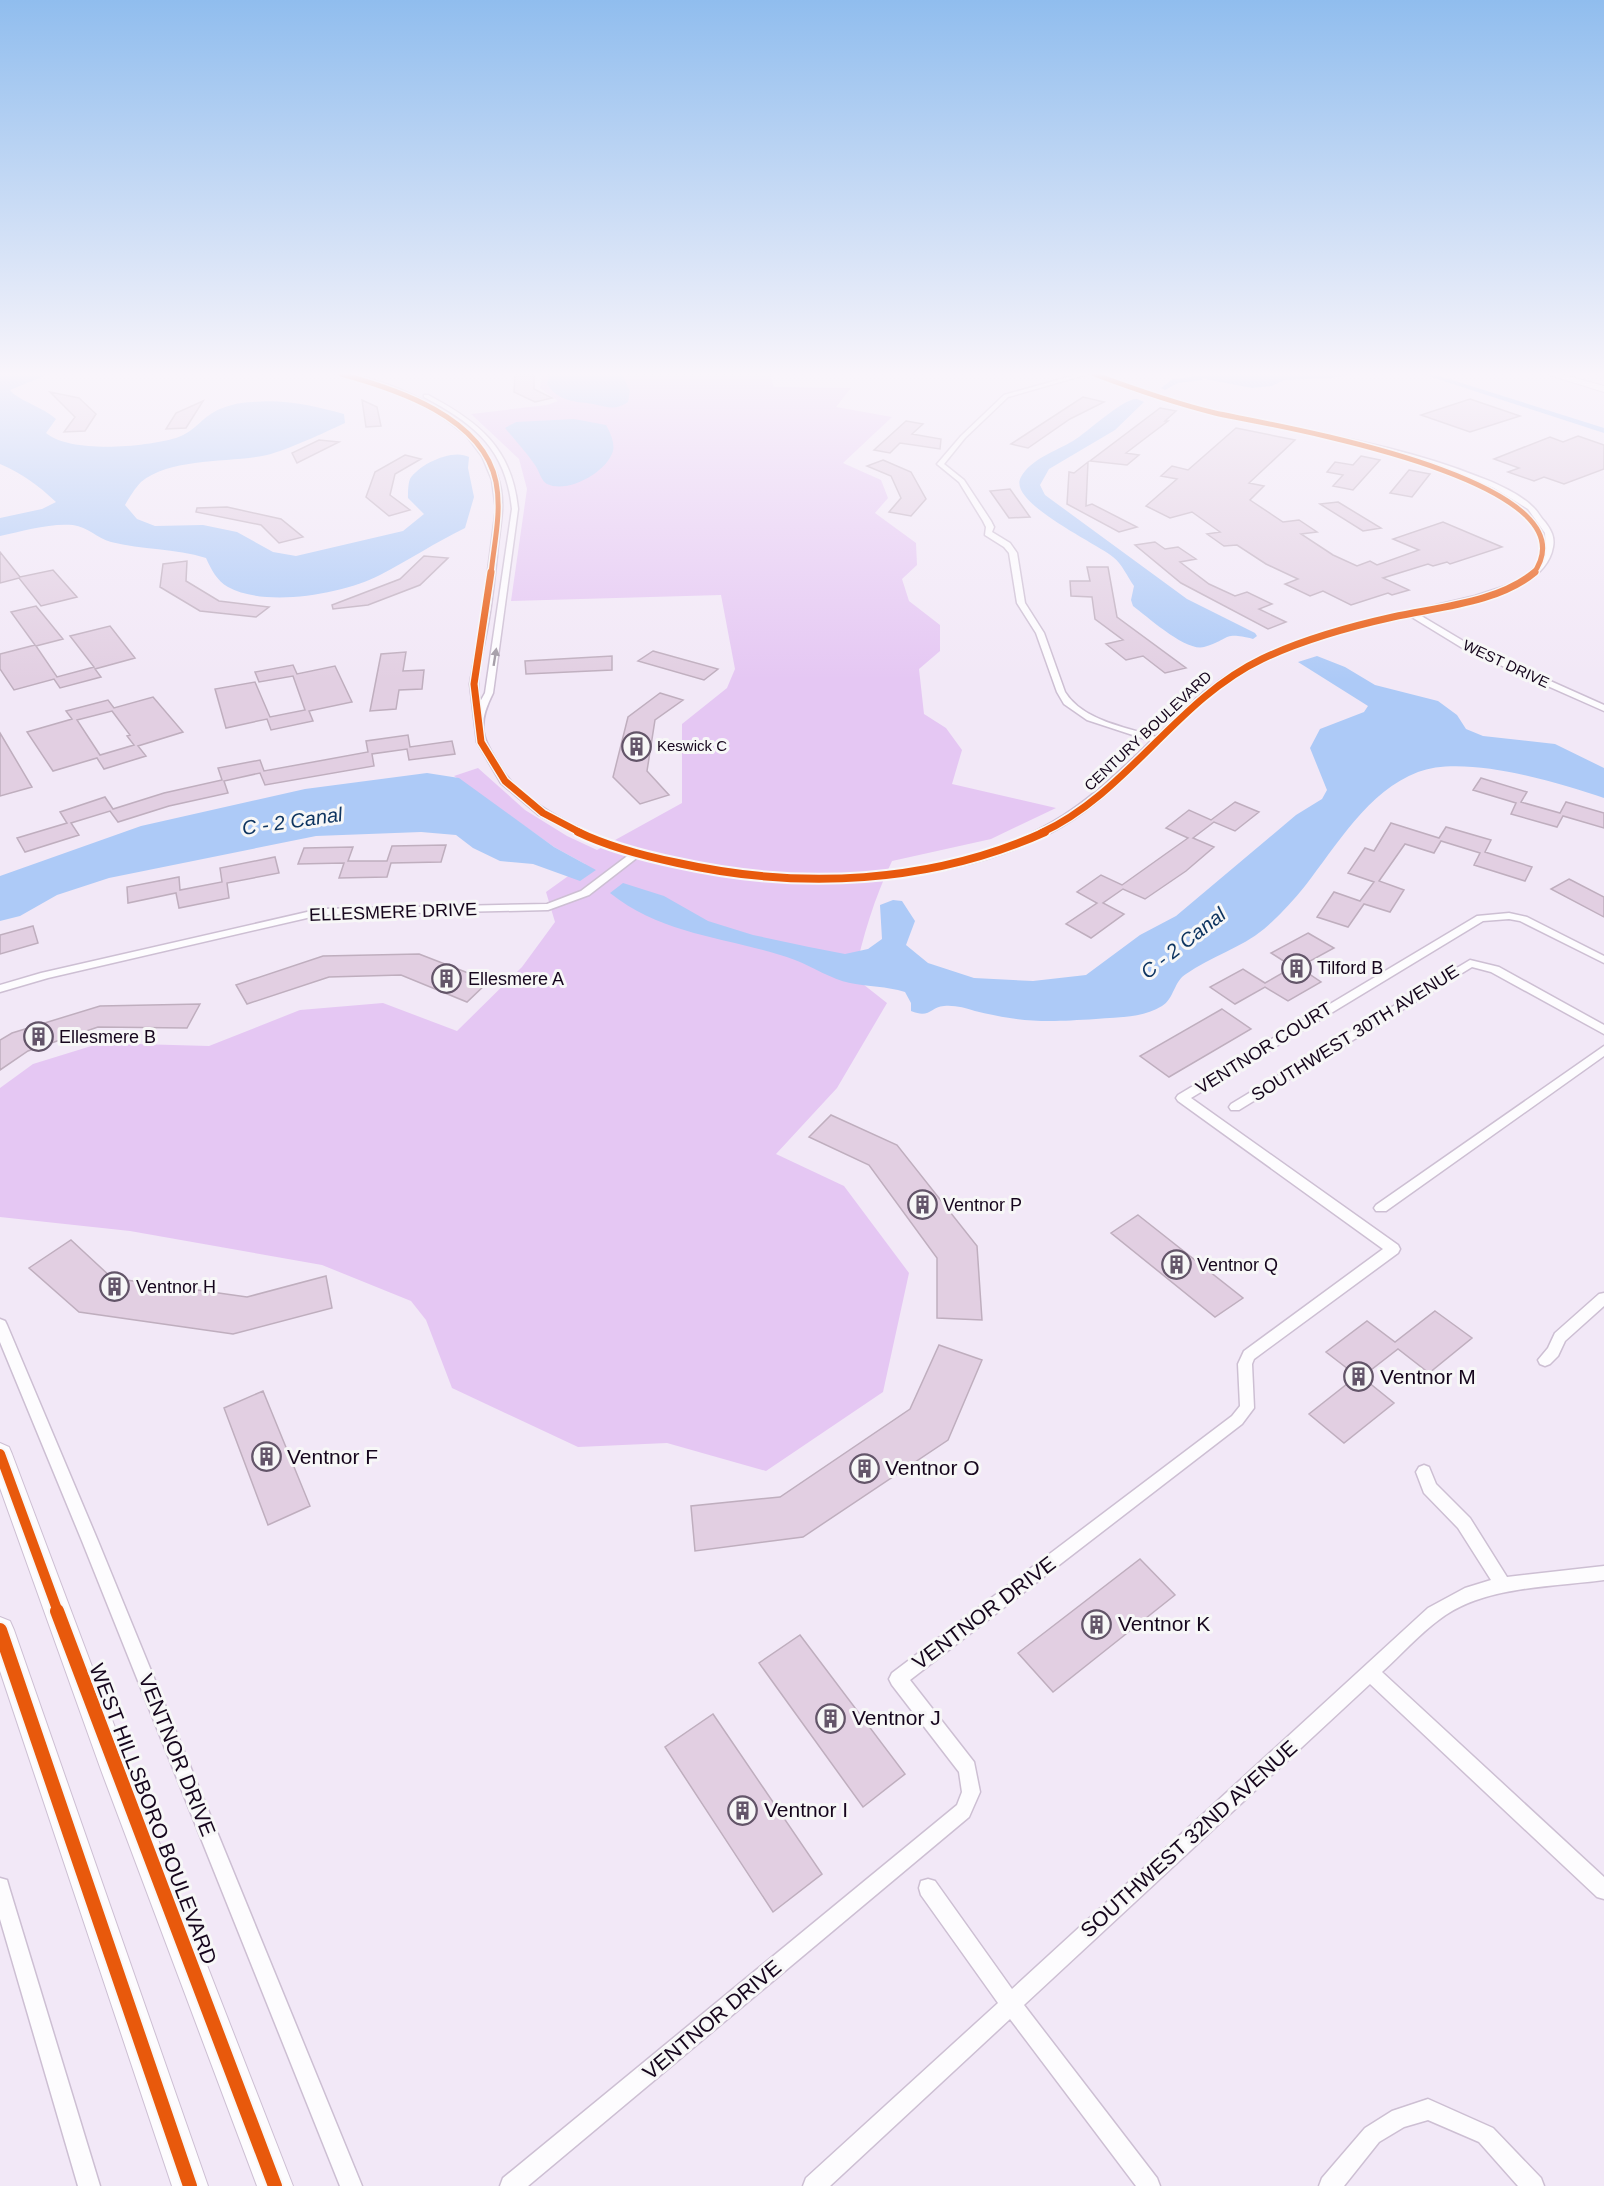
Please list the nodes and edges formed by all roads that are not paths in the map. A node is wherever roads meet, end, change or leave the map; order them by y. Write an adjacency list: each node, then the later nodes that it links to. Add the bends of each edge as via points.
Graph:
1 (495, 476): 7 (street, CENTURY BOULEVARD, via 499,509 474,694)
2 (511, 476): 7 (street, one-way to 2, via 489,693 515,509)
3 (956, 476): 8 (street, via 987,521 988,533 1013,554 1021,603 1040,633 1067,702 1090,718)
4 (1469, 476): 5 (street, CENTURY BOULEVARD, via 1495,486 1533,511 1550,538 1548,555 1527,579 1512,587)
5 (1411, 614): 6 (street, WEST DRIVE, via 1467,647); 8 (street, CENTURY BOULEVARD, via 1325,633 1253,662 1199,700)
6 (1604, 708)
7 (478, 712): 9 (street, CENTURY BOULEVARD, via 479,735 487,755 513,789 561,824)
8 (1157, 740): 9 (street, CENTURY BOULEVARD, via 1086,809 1019,844 970,859 855,878 810,878 693,868)
9 (635, 855): 11 (street, ELLESMERE DRIVE, via 585,893 548,907 320,912 45,975)
10 (1604, 960): 16 (street, VENTNOR COURT, via 1523,919 1493,916 1475,920 1182,1098)
11 (0, 989)
12 (1604, 1030): 14 (street, SOUTHWEST 30TH AVENUE, via 1495,969 1476,963 1463,966)
13 (1604, 1050): 15 (street)
14 (1234, 1107)
15 (1381, 1208)
16 (1393, 1249): 35 (street, VENTNOR DRIVE, via 1249,1355 1245,1364 1247,1408 1237,1420 898,1679 968,1768 971,1792 963,1810)
17 (1604, 1298): 19 (street, via 1560,1337)
18 (0, 1325): 34 (street, VENTNOR DRIVE)
19 (1545, 1360)
20 (0, 1454): 22 (main road, WEST HILLSBORO BOULEVARD)
21 (1424, 1472): 24 (street, via 1429,1488 1464,1523)
22 (6, 1492): 33 (main road, WEST HILLSBORO BOULEVARD)
23 (1603, 1574): 24 (street, SOUTHWEST 32ND AVENUE)
24 (1503, 1585): 26 (street, SOUTHWEST 32ND AVENUE, via 1471,1593 1434,1613)
25 (0, 1630): 31 (main road)
26 (1371, 1673): 29 (street); 30 (street, SOUTHWEST 32ND AVENUE)
27 (0, 1887): 32 (street)
28 (928, 1888): 30 (street)
29 (1604, 1890)
30 (1010, 2003): 36 (street, SOUTHWEST 32ND AVENUE); 37 (street)
31 (189, 2181)
32 (89, 2186)
33 (275, 2186)
34 (351, 2186)
35 (511, 2186)
36 (814, 2186)
37 (1149, 2186)
38 (1330, 2186): 39 (street, via 1372,2135 1399,2118 1428,2109 1486,2135)
39 (1533, 2186)

